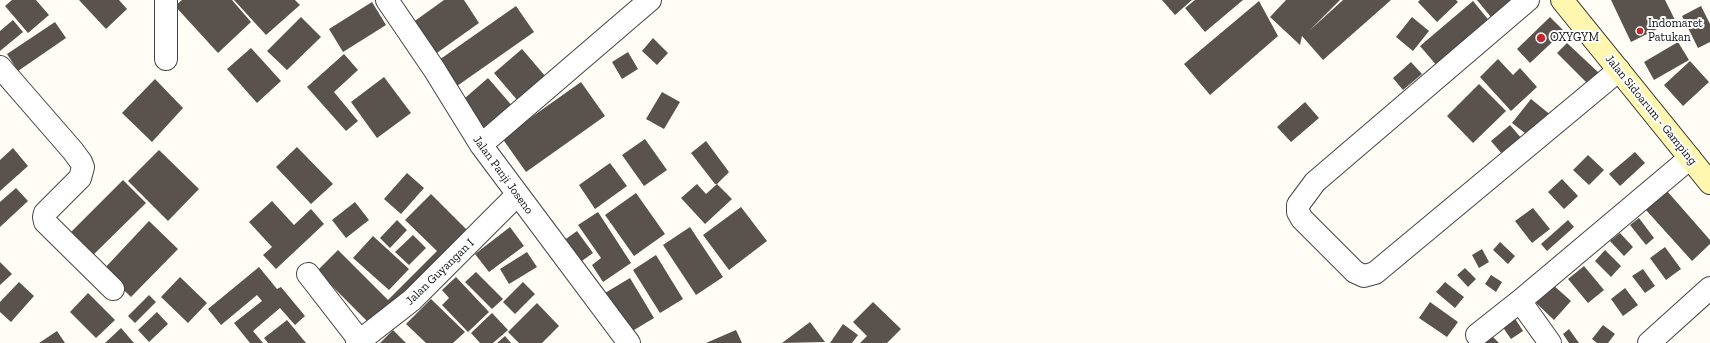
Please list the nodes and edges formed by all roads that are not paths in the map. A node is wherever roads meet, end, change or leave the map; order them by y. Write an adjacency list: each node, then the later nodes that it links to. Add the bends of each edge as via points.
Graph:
1 (166, 0): 6 (street)
2 (387, 0): 9 (street, Jalan Panji Joseno)
3 (650, 0): 9 (street)
4 (1528, 0): 8 (street, via 1316,182 1298,205 1302,219 1355,272 1364,276 1375,273)
5 (1562, 0): 8 (main road, Jalan Sidoarum - Gamping)
6 (166, 59)
7 (0, 67): 15 (street, via 73,151 83,167 80,178 46,214 45,222)
8 (1619, 70): 10 (main road, Jalan Sidoarum - Gamping)
9 (481, 145): 12 (street, Jalan Panji Joseno)
10 (1690, 158): 11 (main road, Jalan Sidoarum - Gamping); 16 (street)
11 (1710, 183)
12 (517, 195): 18 (street, Jalan Guyangan I, via 412,300); 19 (street, Jalan Panji Joseno)
13 (308, 274): 18 (street)
14 (1710, 288): 21 (street)
15 (113, 289)
16 (1520, 301): 17 (street); 20 (street)
17 (1477, 336)
18 (359, 342)
19 (629, 343)
20 (1550, 343)
21 (1649, 343)

